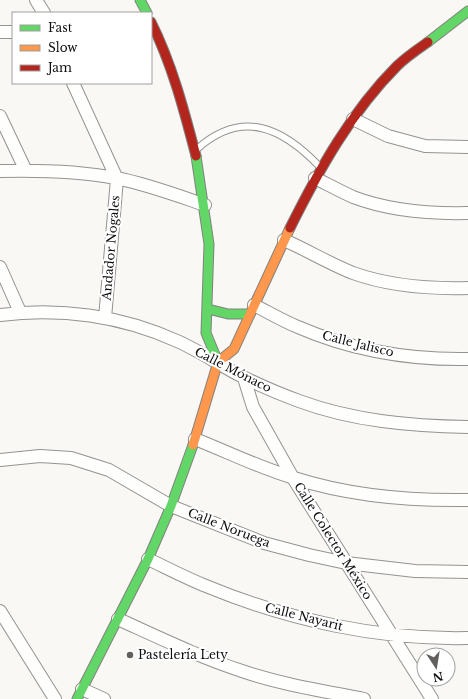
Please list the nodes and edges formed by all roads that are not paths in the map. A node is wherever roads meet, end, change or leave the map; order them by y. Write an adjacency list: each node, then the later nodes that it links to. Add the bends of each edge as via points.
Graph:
1 (36, 0): 4 (street)
2 (140, 0): 5 (main road)
3 (468, 11): 12 (main road, via 398,65)
4 (43, 12)
5 (146, 12)
6 (152, 26): 9 (main road)
7 (0, 32): 8 (street)
8 (12, 32)
9 (156, 44): 14 (main road, via 183,105)
10 (73, 84): 18 (street)
11 (0, 116): 16 (street)
12 (353, 119): 13 (street, via 388,136 425,146); 17 (main road)
13 (468, 147)
14 (195, 150): 17 (lane, via 210,137 229,128 249,126 269,129 307,153); 19 (main road)
15 (0, 171): 16 (street)
16 (26, 171): 18 (street)
17 (318, 173): 20 (street, via 354,197 396,209 439,214); 21 (main road)
18 (117, 178): 19 (street); 28 (street, Andador Nogales)
19 (205, 205): 24 (main road, via 209,244)
20 (468, 213)
21 (284, 240): 23 (street, via 353,273 394,283 439,289); 25 (main road)
22 (0, 267): 26 (street)
23 (468, 288)
24 (208, 309): 25 (main road, via 234,315); 30 (main road, via 206,333)
25 (252, 309): 29 (street, Calle Jalisco, via 344,344 392,354); 30 (main road, via 234,349)
26 (20, 312): 27 (street, Calle Mónaco); 28 (street, Calle Mónaco, via 63,312)
27 (0, 314)
28 (105, 318): 30 (street, Calle Mónaco, via 152,331)
29 (468, 359)
30 (218, 362): 31 (street, Calle Mónaco); 33 (main road)
31 (244, 378): 32 (street, Calle Mónaco, via 300,401 359,418 419,426); 35 (street, Calle Colector México, via 253,408)
32 (468, 427)
33 (195, 439): 35 (street); 37 (main road)
34 (0, 460): 37 (street, Calle Noruega, via 40,456 71,458 109,470)
35 (294, 478): 36 (street, via 358,494 425,501); 39 (street, Calle Colector México)
36 (468, 500)
37 (171, 506): 38 (main road); 39 (street, Calle Noruega, via 264,543)
38 (148, 559): 42 (main road); 43 (street, Calle Nayarit, via 206,586 264,607 324,624)
39 (346, 563): 40 (street, Calle Noruega, via 415,571); 43 (street, Calle Colector México)
40 (468, 572)
41 (0, 611): 46 (street)
42 (118, 619): 45 (main road); 48 (street, via 191,653 245,672 292,686)
43 (392, 635): 44 (street, Calle Nayarit); 49 (street, Calle Colector México)
44 (468, 638)
45 (79, 694): 47 (street)
46 (55, 699)
47 (104, 699)
48 (364, 699)
49 (432, 699)

